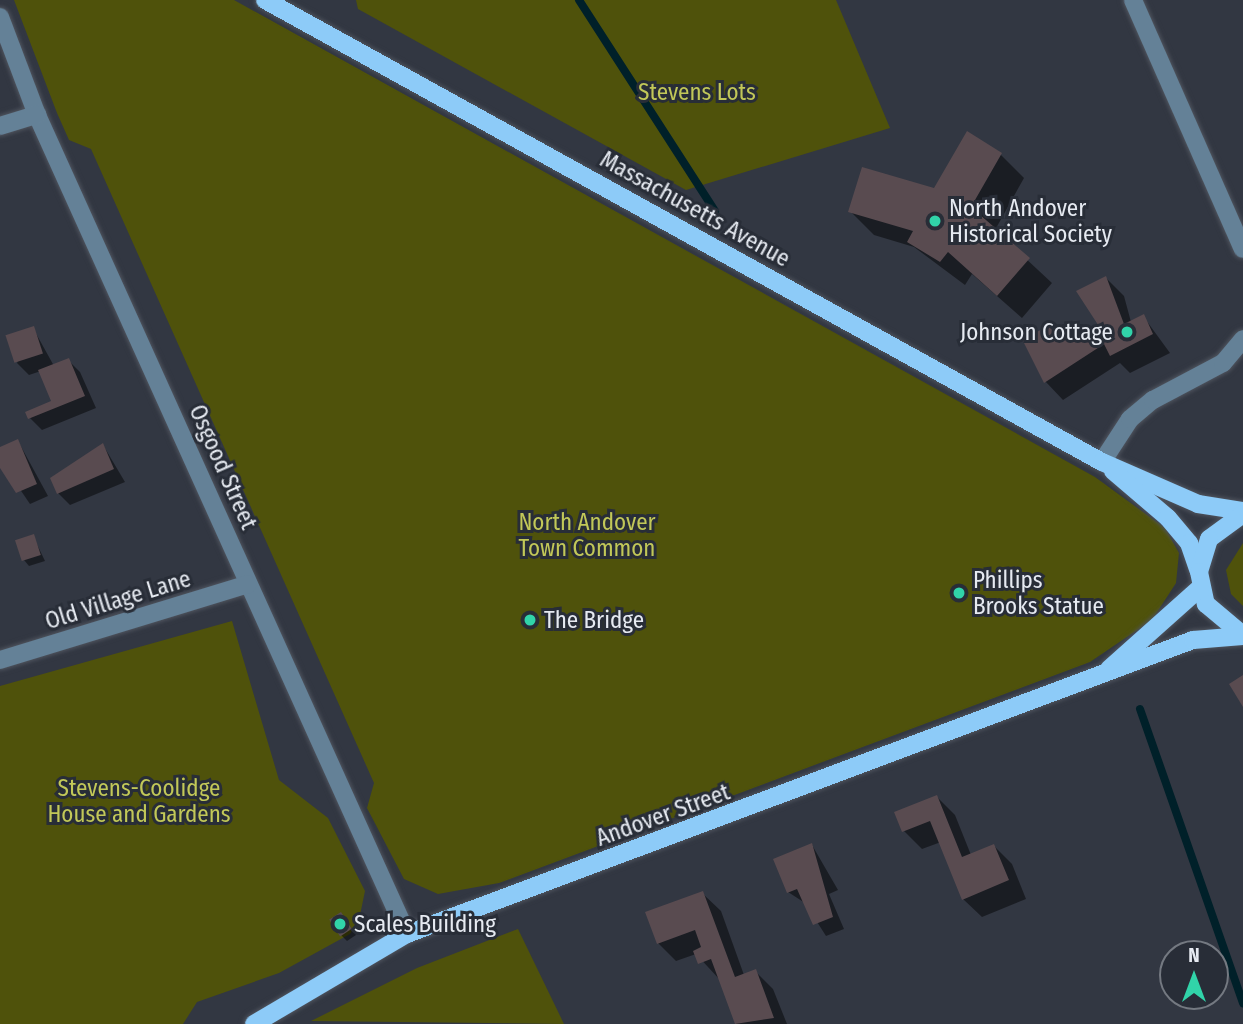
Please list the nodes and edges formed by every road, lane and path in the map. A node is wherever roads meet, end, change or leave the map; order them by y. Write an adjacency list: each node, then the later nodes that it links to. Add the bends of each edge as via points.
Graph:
1 (265, 0): 8 (main road, Massachusetts Avenue)
2 (1133, 0): 6 (street)
3 (0, 17): 4 (street, Osgood Street)
4 (37, 115): 5 (street); 11 (street, Osgood Street)
5 (0, 126)
6 (1243, 249)
7 (1243, 339): 8 (street, via 1223,363 1153,400 1130,419)
8 (1102, 462): 9 (main road, Massachusetts Avenue, via 1198,504); 10 (main road, Massachusetts Avenue, via 1168,518 1189,543)
9 (1243, 512): 10 (main road, via 1209,539)
10 (1200, 580): 12 (main road, Massachusetts Avenue, via 1216,618); 14 (main road, Andover Street)
11 (248, 584): 13 (street, Old Village Lane); 15 (street, Osgood Street)
12 (1243, 636): 14 (main road, Andover Street, via 1193,640)
13 (0, 660)
14 (1101, 675): 15 (main road, Andover Street)
15 (407, 934): 16 (main road, Andover Street)
16 (279, 1016): 17 (main road, Andover Street)
17 (254, 1024)

